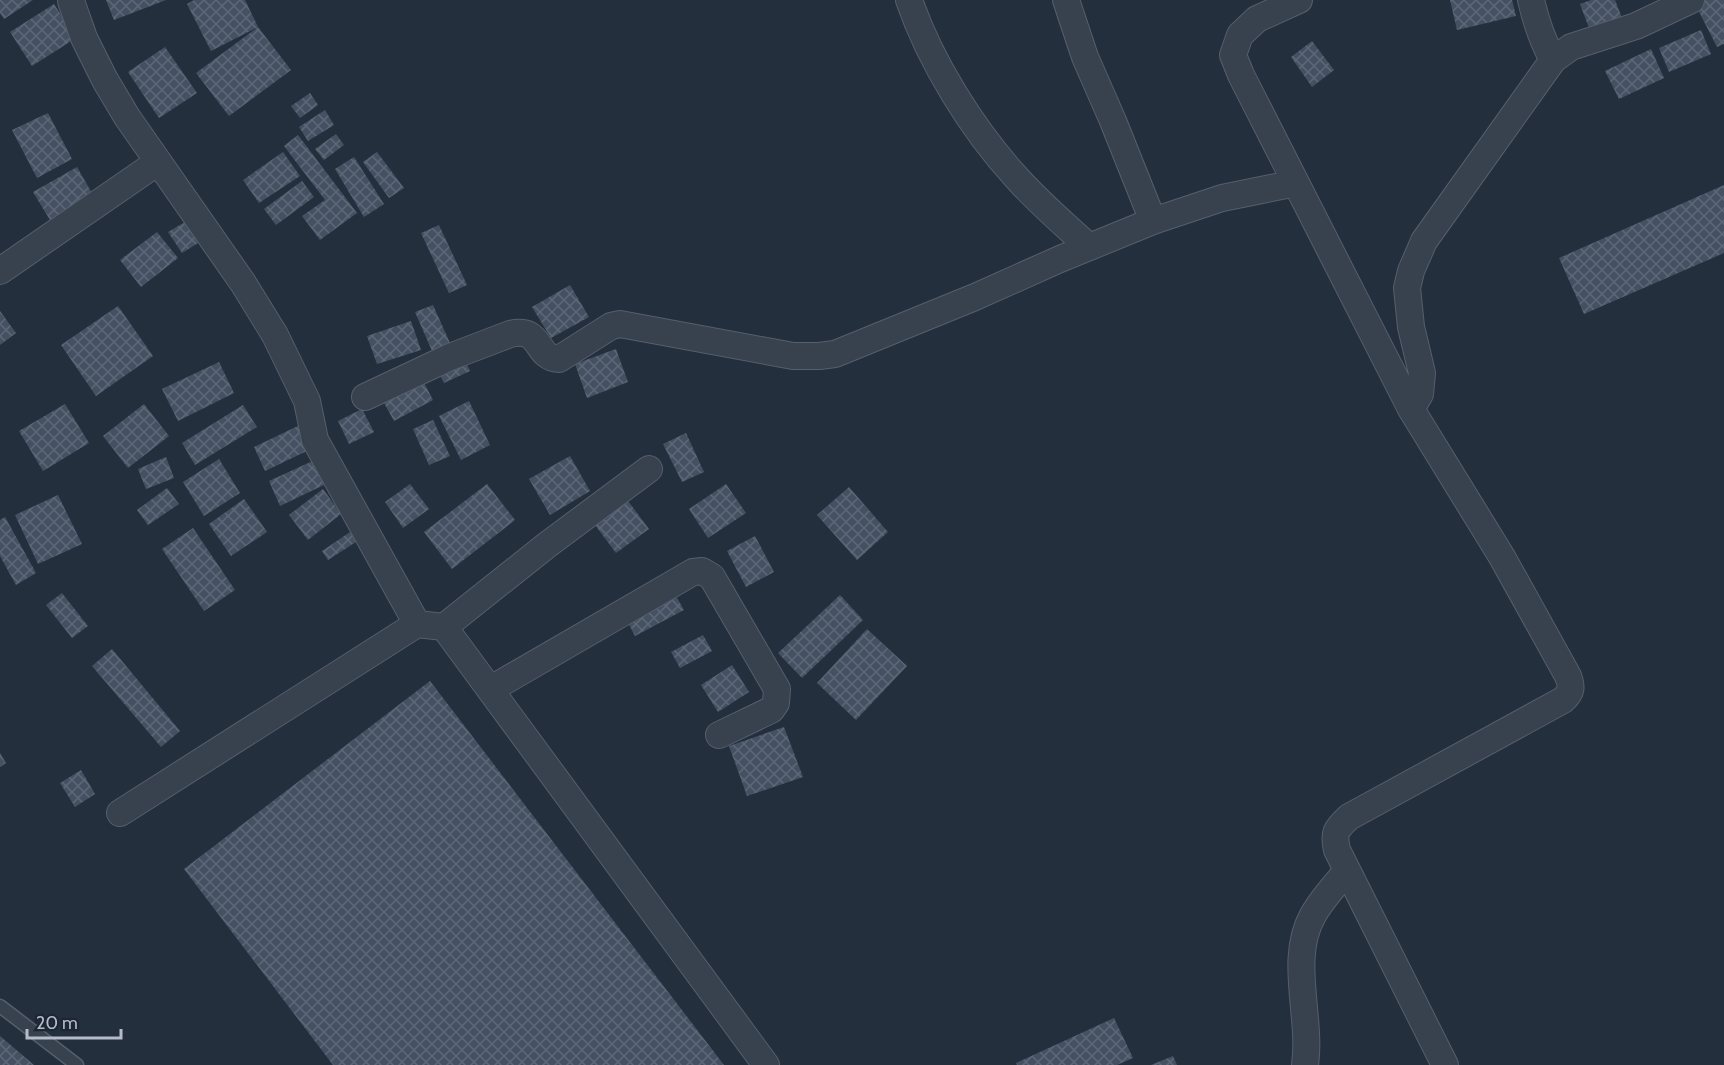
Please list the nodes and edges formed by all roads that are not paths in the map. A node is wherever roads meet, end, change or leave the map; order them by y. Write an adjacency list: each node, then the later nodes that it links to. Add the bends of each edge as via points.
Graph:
1 (909, 0): 11 (street, via 953,93 987,140 1014,176)
2 (1066, 0): 10 (street, via 1085,57)
3 (1299, 0): 9 (street, via 1257,19 1240,35 1233,56)
4 (1531, 0): 7 (street, via 1537,27)
5 (1691, 0): 7 (street, via 1636,26 1571,47)
6 (71, 2): 8 (street, via 105,81)
7 (1553, 60): 14 (street, via 1416,256 1407,288 1410,327 1422,384)
8 (158, 162): 12 (street); 16 (street, via 275,335 307,401 315,440)
9 (1296, 183): 10 (street, via 1222,198); 14 (street)
10 (1153, 221): 11 (street)
11 (1089, 247): 13 (street, via 835,354 793,356 620,324 610,326 556,359 520,331 450,357)
12 (0, 271)
13 (365, 398)
14 (1411, 409): 21 (street, via 1502,557 1572,686 1563,700 1349,817 1334,837)
15 (649, 470): 17 (street)
16 (417, 624): 17 (street); 20 (street)
17 (444, 627): 18 (street)
18 (491, 689): 19 (street, via 693,572 702,571 712,578 777,689 771,710); 24 (street)
19 (719, 735)
20 (120, 813)
21 (1347, 871): 25 (street, via 1313,916 1304,942); 26 (street)
22 (0, 1006): 23 (lane)
23 (77, 1065)
24 (766, 1065)
25 (1305, 1065)
26 (1444, 1065)

